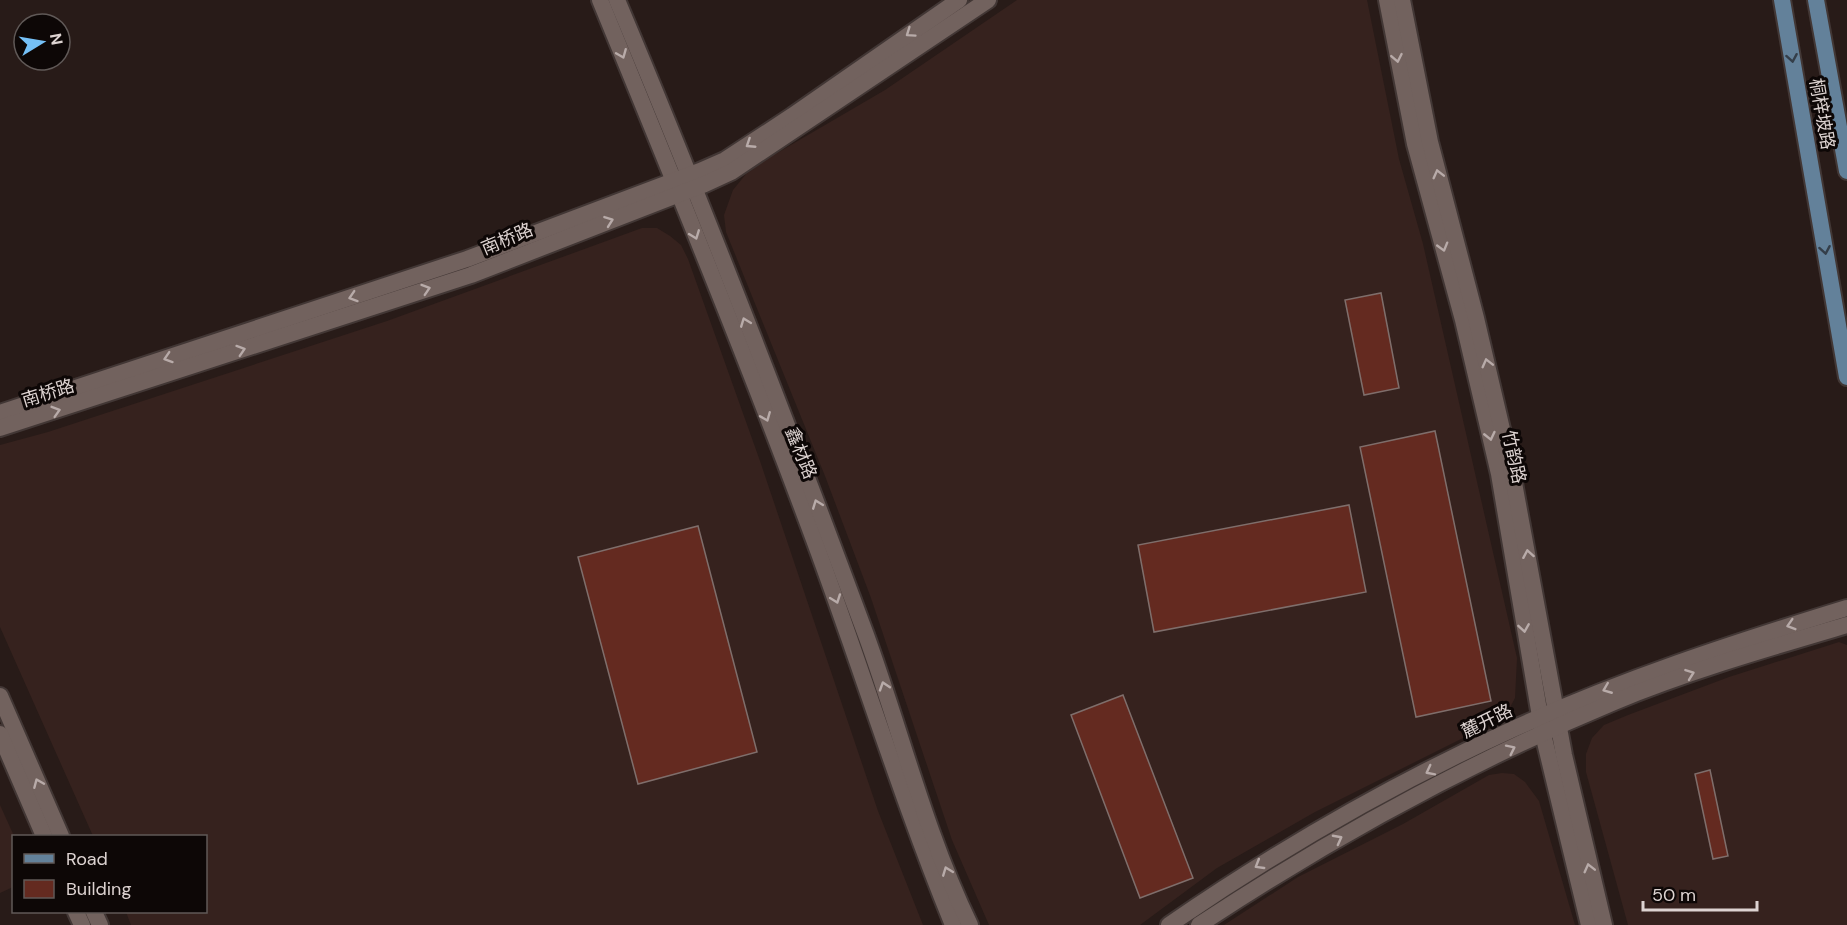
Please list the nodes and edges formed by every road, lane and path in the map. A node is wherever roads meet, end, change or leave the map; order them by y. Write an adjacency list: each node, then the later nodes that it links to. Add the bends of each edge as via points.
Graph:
1 (600, 0): 10 (main road, 鑫材路, one-way to 10)
2 (617, 0): 10 (main road, 鑫材路)
3 (959, 0): 10 (main road, 南桥路, one-way to 10, via 792,117)
4 (988, 0): 10 (main road, 南桥路, via 731,172)
5 (1387, 0): 17 (main road, 竹韵路, one-way to 17, via 1415,144 1463,320 1499,474)
6 (1402, 0): 17 (main road, 竹韵路, one-way to 6, via 1512,472 1430,142)
7 (1782, 0): 11 (main road, 桐梓坡路, one-way to 11)
8 (1816, 0): 9 (main road, 桐梓坡路)
9 (1847, 171)
10 (684, 185): 12 (main road, 南桥路, one-way to 12); 13 (main road, 南桥路, one-way to 10, via 471,275); 21 (main road, 鑫材路, one-way to 21); 22 (main road, 鑫材路, one-way to 10, via 931,826 831,539)
11 (1847, 377)
12 (0, 413)
13 (0, 428)
14 (1847, 608): 17 (main road, 麓开路, one-way to 17, via 1698,656)
15 (1847, 625): 17 (main road, 麓开路, one-way to 15)
16 (0, 696): 20 (main road, one-way to 16)
17 (1549, 722): 23 (main road, 麓开路, one-way to 23, via 1481,745 1309,835); 24 (main road, 麓开路, one-way to 17, via 1318,850); 25 (main road, 竹韵路); 26 (main road, 竹韵路, one-way to 17)
18 (0, 734): 19 (main road)
19 (43, 835)
20 (60, 835)
21 (953, 925)
22 (970, 925)
23 (1170, 925)
24 (1198, 925)
25 (1589, 925)
26 (1605, 925)

